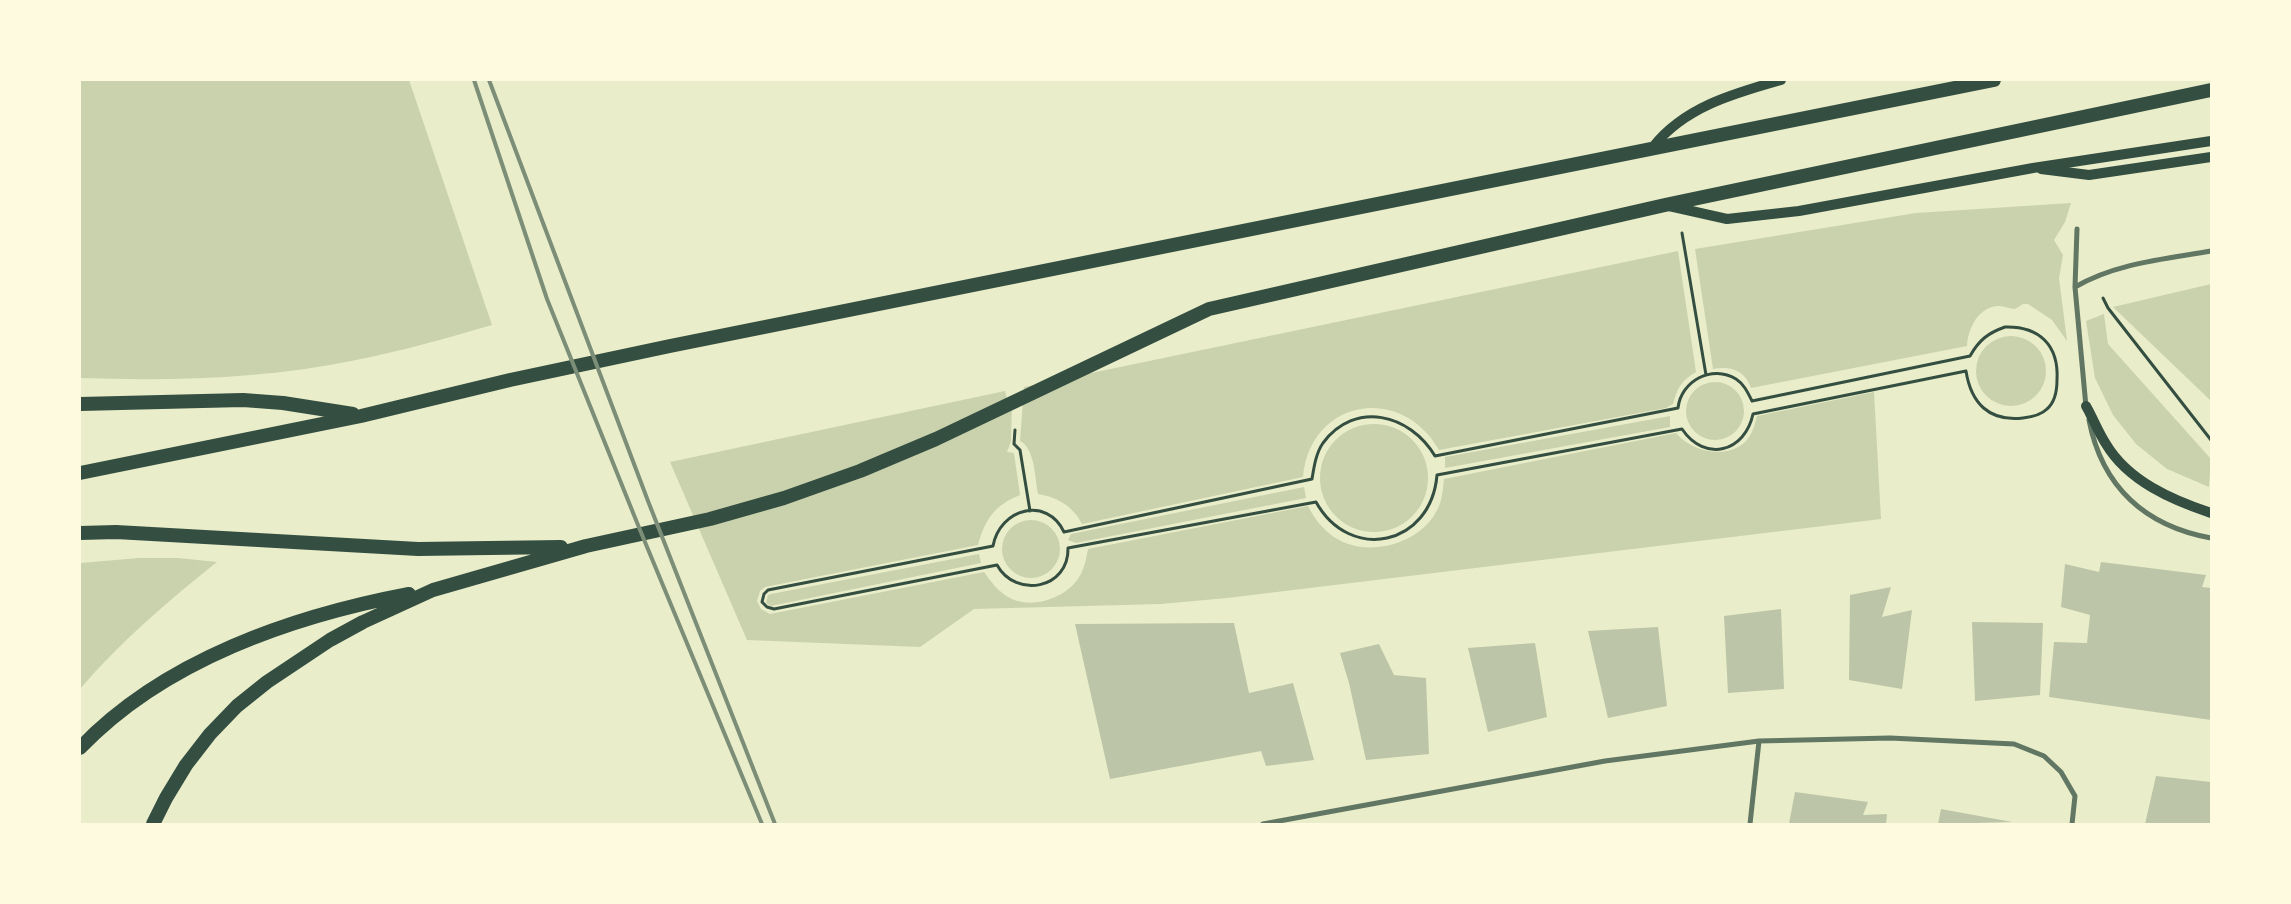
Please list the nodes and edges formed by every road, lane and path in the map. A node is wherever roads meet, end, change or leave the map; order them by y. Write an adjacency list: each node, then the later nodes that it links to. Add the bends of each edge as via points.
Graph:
1 (1781, 80): 5 (main road, via 1728,95 1677,122)
2 (1994, 80): 5 (highway)
3 (2211, 90): 8 (highway)
4 (2211, 141): 7 (main road)
5 (1653, 147): 17 (highway, via 670,346)
6 (2211, 157): 7 (main road, via 2089,174)
7 (2033, 168): 8 (main road, via 1799,211 1727,219)
8 (1665, 205): 25 (highway, via 1209,309 936,439 860,471 784,498 710,519)
9 (2077, 229): 13 (street)
10 (2211, 251): 12 (street, via 2115,269)
11 (1686, 258): 14 (path)
12 (2093, 277): 13 (street); 19 (path, via 2108,308)
13 (2075, 287): 16 (street)
14 (1706, 375): 21 (path, via 1692,381 1684,390 1678,408 1435,456 1422,437 1398,420 1361,419 1341,426 1324,442 1312,479 1064,532 1052,517); 21 (path, via 1714,373 1737,380 1752,401 1970,356 1978,342 1990,332 2021,326 2036,332 2047,342 2058,368 2054,400 2035,416 2002,417 1988,412 1976,401 1966,371 1753,414 1743,438 1720,449 1695,443 1682,428 1437,475 1430,506 1420,521 1385,539 1362,538 1344,531 1325,516 1316,502 1068,548 1065,564 1058,575 1048,583 1035,586 1022,586 1010,580 997,565 774,609 762,602 768,590 993,546 1000,527 1007,519)
15 (80, 404): 17 (highway, via 243,400)
16 (2086, 406): 22 (main road, via 2106,445 2128,469 2154,489); 24 (street, via 2102,462 2127,497 2166,525)
17 (361, 416): 20 (highway)
18 (1015, 421): 21 (path, via 1014,444 1020,450)
19 (2211, 440)
20 (80, 473)
21 (1030, 510)
22 (2211, 513)
23 (80, 533): 25 (highway, via 116,532 418,549)
24 (2211, 538)
25 (586, 546): 26 (highway)
26 (433, 590): 27 (highway, via 325,614 217,652 151,690); 31 (highway, via 330,640 237,706 186,765)
27 (91, 736): 29 (highway); 30 (highway)
28 (1759, 741): 32 (street, via 1606,761); 33 (street); 34 (street, via 1890,738 2014,744 2044,756 2061,772 2075,796)
29 (80, 748)
30 (80, 759)
31 (153, 824)
32 (1263, 824)
33 (1750, 824)
34 (2072, 824)

